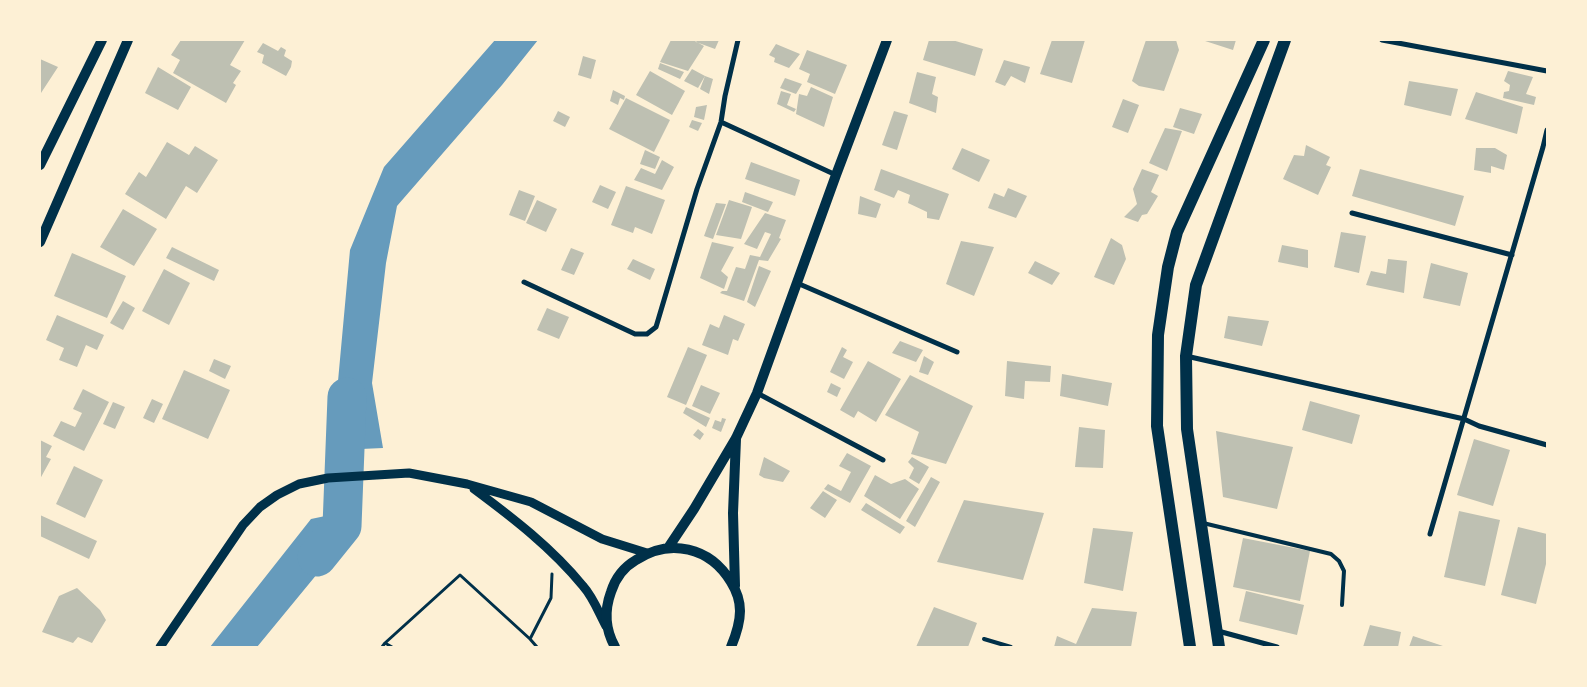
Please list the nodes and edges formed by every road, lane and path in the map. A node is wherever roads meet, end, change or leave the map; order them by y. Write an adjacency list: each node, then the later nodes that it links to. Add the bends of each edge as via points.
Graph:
1 (102, 40): 11 (main road)
2 (128, 40): 14 (main road)
3 (738, 40): 9 (street)
4 (887, 40): 12 (main road)
5 (1264, 40): 46 (main road, via 1176,232 1158,335 1157,426)
6 (1285, 40): 20 (main road, via 1196,285)
7 (1382, 40): 8 (street)
8 (1547, 71)
9 (720, 122): 12 (street); 17 (street, via 656,327 647,334 635,334)
10 (1547, 130): 16 (street)
11 (40, 165)
12 (836, 175): 18 (main road)
13 (1352, 213): 16 (street)
14 (44, 225): 15 (main road)
15 (40, 242)
16 (1512, 255): 22 (street)
17 (524, 282)
18 (797, 283): 19 (street); 21 (main road)
19 (957, 352)
20 (1186, 356): 22 (street); 27 (main road, via 1187,429)
21 (757, 393): 23 (main road); 25 (street)
22 (1464, 420): 24 (street); 28 (street)
23 (736, 438): 29 (main road); 32 (main road)
24 (1547, 445)
25 (883, 460)
26 (468, 484): 30 (street, via 531,502 602,540); 31 (street); 39 (street, via 409,473 328,478 299,484 277,495 243,525)
27 (1201, 522): 33 (lane, via 1331,554 1344,571); 35 (main road)
28 (1430, 534)
29 (668, 548): 30 (main road); 32 (main road, via 689,549 708,557 724,571)
30 (647, 552): 34 (main road, via 628,564 614,582 607,603)
31 (554, 553): 34 (street, via 585,587); 36 (path, via 551,598)
32 (735, 589): 44 (main road, via 740,610 738,631)
33 (1342, 605)
34 (606, 626): 43 (main road)
35 (1217, 631): 47 (main road); 48 (street)
36 (530, 639): 38 (path, via 460,575); 42 (path)
37 (984, 640): 45 (lane)
38 (385, 643): 40 (path); 41 (path)
39 (160, 647)
40 (382, 647)
41 (392, 647)
42 (537, 647)
43 (614, 647)
44 (730, 647)
45 (1011, 647)
46 (1190, 647)
47 (1220, 647)
48 (1277, 647)

